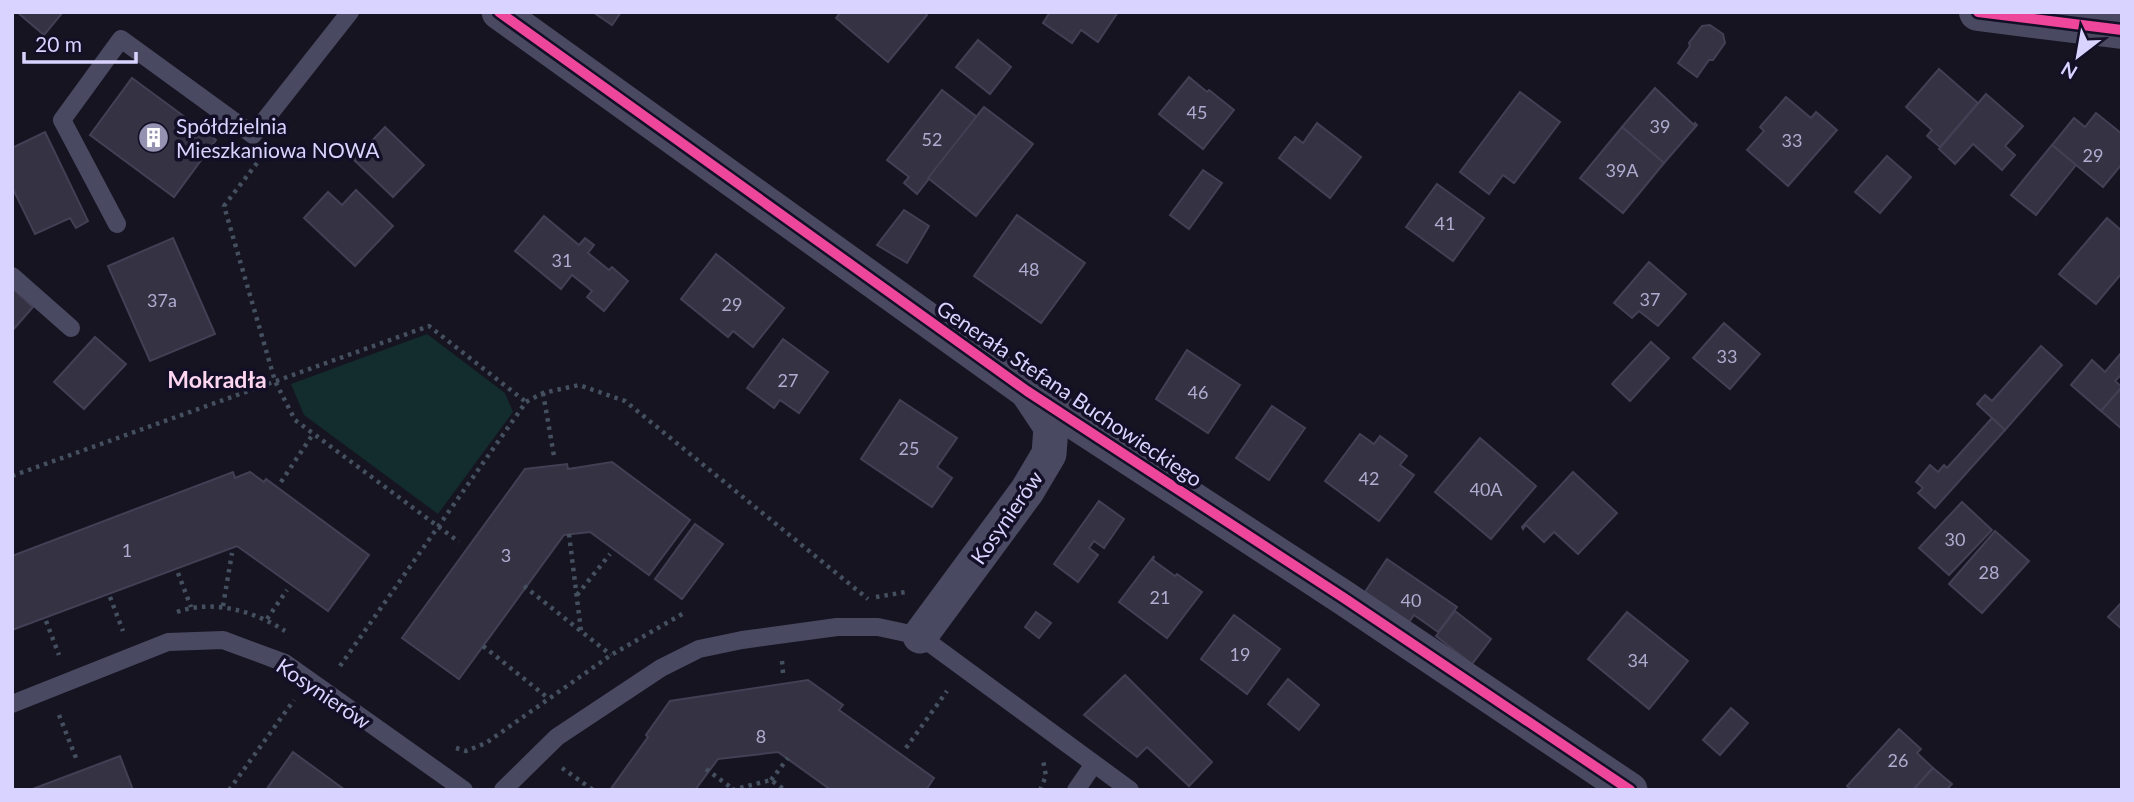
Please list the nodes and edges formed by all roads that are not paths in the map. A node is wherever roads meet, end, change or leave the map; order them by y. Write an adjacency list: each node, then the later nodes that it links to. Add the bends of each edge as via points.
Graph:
1 (350, 12): 5 (lane, via 253,135 121,39 62,120)
2 (499, 12): 8 (street, Generała Stefana Buchowieckiego)
3 (1978, 12): 4 (street)
4 (2122, 30)
5 (117, 224)
6 (12, 275): 7 (lane)
7 (71, 328)
8 (1027, 391): 9 (street, Kosynierów, via 1051,427 1049,454); 16 (street, Generała Stefana Buchowieckiego)
9 (920, 636): 11 (lane); 13 (lane, via 878,627 837,627 699,649 662,667 557,737)
10 (12, 704): 12 (lane, Kosynierów, via 168,642 223,640 285,663)
11 (1094, 764): 14 (lane); 15 (lane)
12 (464, 790)
13 (503, 790)
14 (1076, 790)
15 (1130, 790)
16 (1630, 790)

